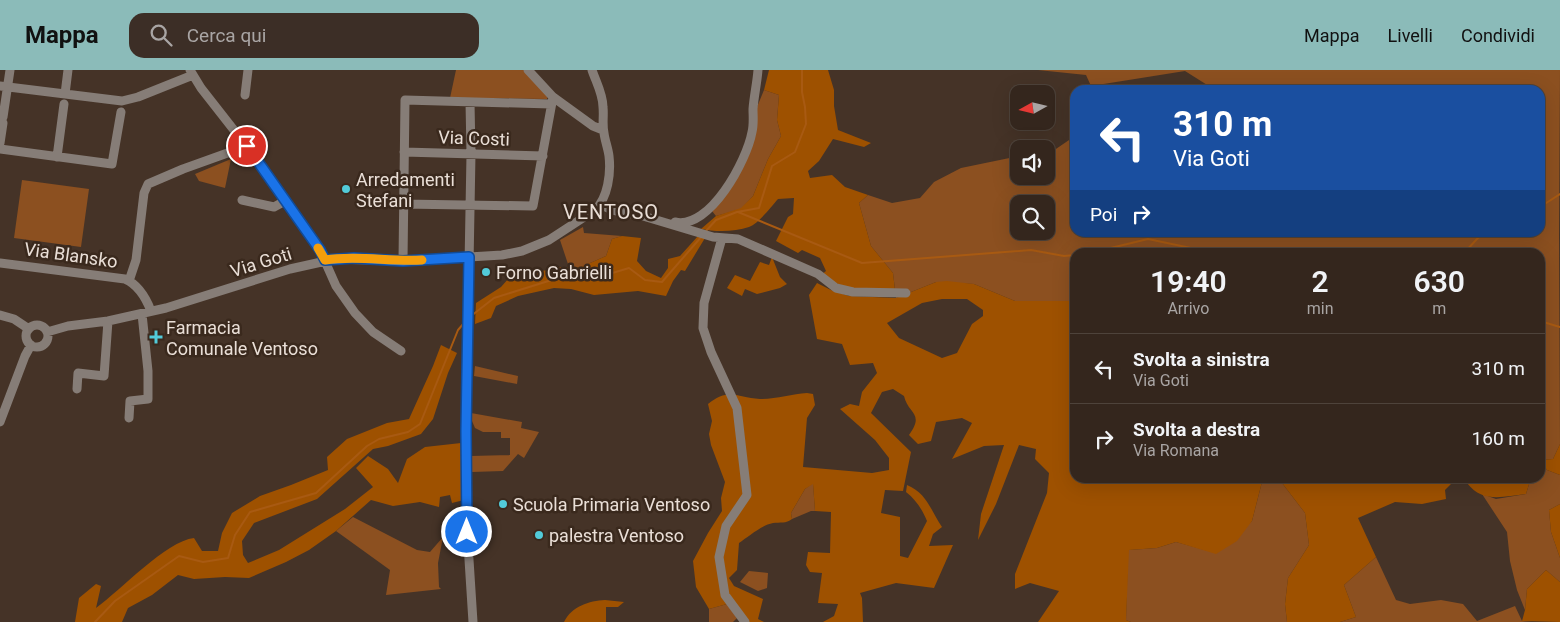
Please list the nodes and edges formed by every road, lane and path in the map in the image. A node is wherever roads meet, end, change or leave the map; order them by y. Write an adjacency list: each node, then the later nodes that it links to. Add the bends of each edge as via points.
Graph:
1 (10, 70): 8 (street)
2 (68, 70): 10 (street)
3 (248, 70): 9 (street)
4 (528, 70): 11 (street)
5 (592, 70): 14 (street, via 601,93)
6 (758, 70): 27 (street, via 753,131 726,191 708,210 688,222)
7 (191, 72): 10 (street, via 126,101); 16 (street)
8 (4, 87): 10 (street); 15 (street)
9 (245, 95)
10 (64, 99): 20 (street)
11 (552, 101): 12 (street); 14 (street); 21 (street)
12 (470, 102): 18 (street, via 405,100); 19 (street)
13 (121, 112): 20 (street, via 112,164)
14 (603, 130): 25 (street, via 609,164)
15 (0, 143)
16 (247, 146): 23 (street); 33 (street, via 148,184 144,193 136,260)
17 (0, 149): 20 (street)
18 (404, 152): 19 (street, Via Costi); 24 (street)
19 (471, 154): 21 (street, Via Costi); 26 (street)
20 (57, 156)
21 (543, 156): 26 (street, via 533,206)
22 (242, 200): 23 (street, via 274,207)
23 (285, 201): 30 (street)
24 (403, 204): 26 (street); 31 (street)
25 (601, 205): 27 (street); 29 (street, Via Goti, via 534,247 502,255)
26 (470, 206): 29 (street)
27 (660, 222): 28 (street)
28 (722, 238): 34 (street, via 735,238 768,251 818,274 836,288 853,292); 46 (street, via 708,285 703,320 708,343 737,408 747,495 726,526 720,557 725,595)
29 (469, 257): 31 (street, Via Goti); 45 (street, via 467,532)
30 (325, 260): 31 (street, Via Goti); 35 (street, Via Goti); 41 (street, via 336,286 355,313 373,332)
31 (403, 261)
32 (0, 262): 33 (street, Via Blansko)
33 (129, 281): 35 (street, Via Blansko, via 142,294)
34 (906, 292)
35 (146, 312): 37 (street, Via Goti); 43 (street, via 148,399 130,401)
36 (0, 315): 38 (street, Via Goti, via 14,319)
37 (108, 321): 39 (street, Via Goti); 42 (street, via 104,376 78,373)
38 (28, 329): 39 (street, Via Goti, via 39,325); 40 (street, via 26,338)
39 (47, 332): 40 (street, Via Goti, via 45,343)
40 (31, 345): 44 (street)
41 (401, 351)
42 (76, 389)
43 (129, 418)
44 (0, 422)
45 (472, 622)
46 (745, 622)

